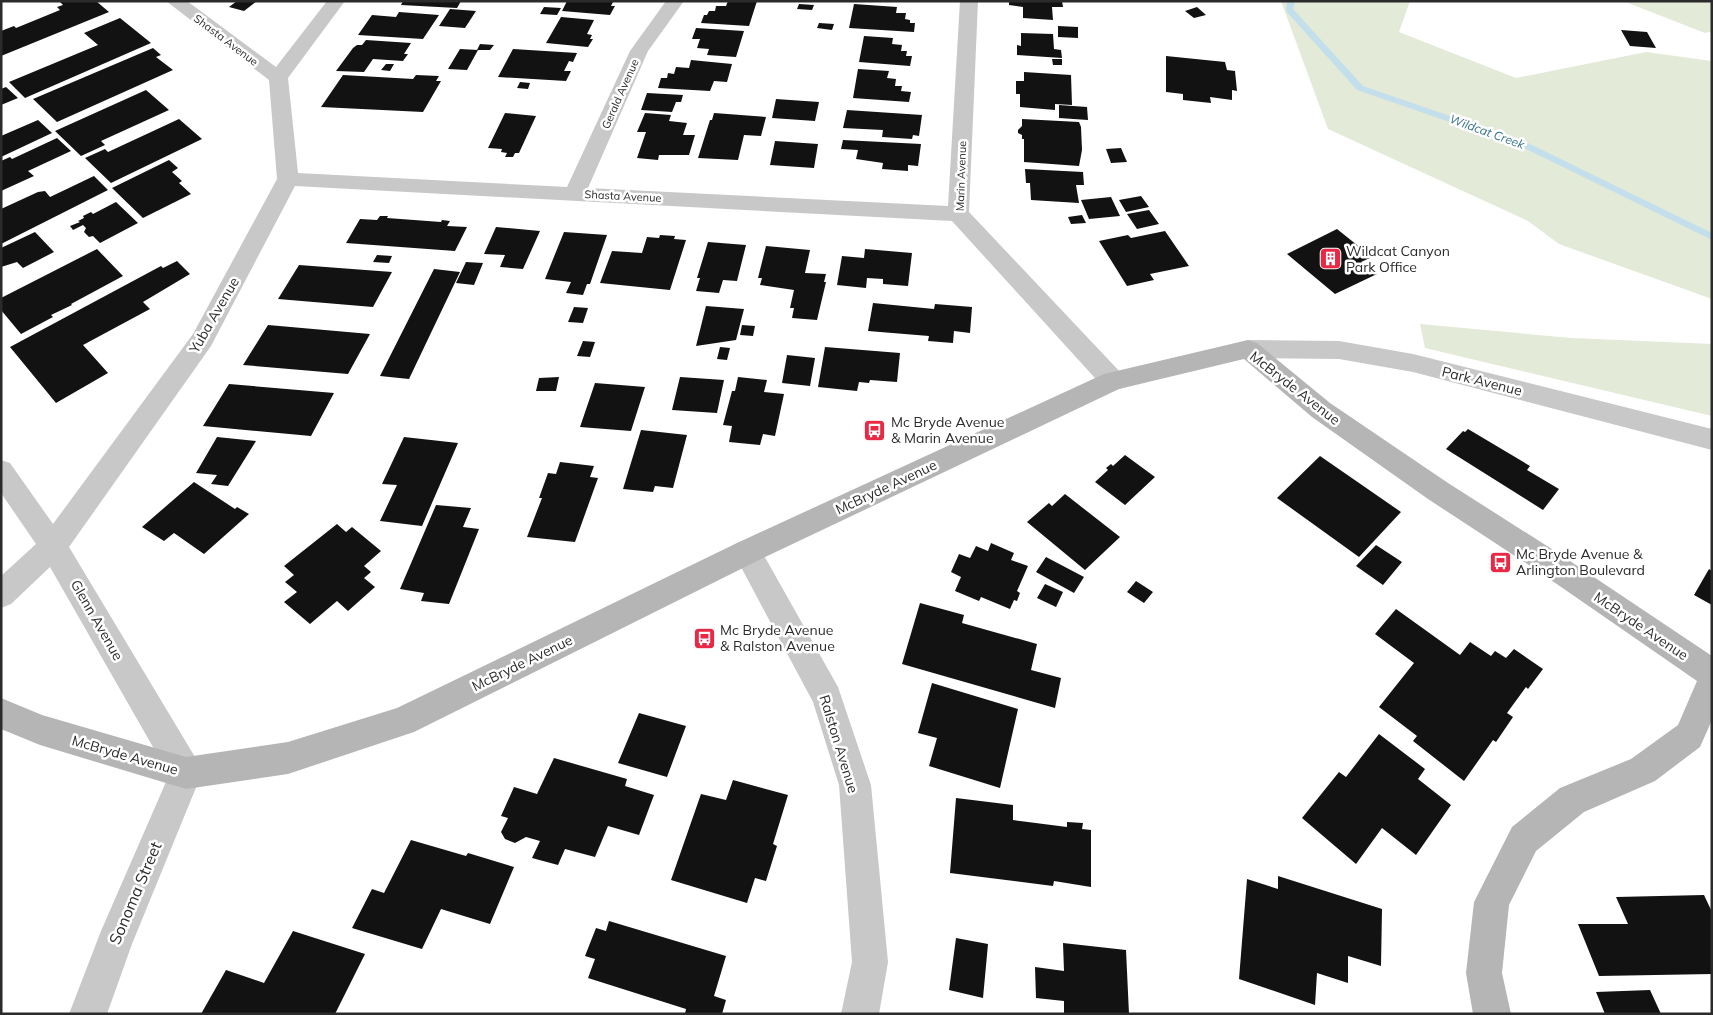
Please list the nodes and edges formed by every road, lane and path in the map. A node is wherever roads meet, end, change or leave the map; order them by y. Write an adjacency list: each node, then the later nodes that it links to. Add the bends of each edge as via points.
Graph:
1 (175, 1): 5 (street, Shasta Avenue)
2 (336, 1): 5 (street)
3 (674, 1): 7 (street, Gerald Avenue, via 639,51)
4 (969, 1): 8 (street, Marin Avenue)
5 (278, 78): 6 (street)
6 (288, 179): 7 (street, Shasta Avenue); 13 (street, Yuba Avenue, via 202,340)
7 (575, 193): 8 (street, Shasta Avenue)
8 (958, 214): 10 (street, Marin Avenue)
9 (1248, 349): 10 (main road, McBryde Avenue); 11 (street, Park Avenue, via 1339,350 1413,363); 16 (main road, McBryde Avenue, via 1321,410)
10 (1112, 381): 14 (main road, McBryde Avenue)
11 (1712, 440)
12 (1, 471): 13 (street, Glenn Avenue)
13 (53, 546): 15 (street, Yuba Avenue); 19 (street, Glenn Avenue)
14 (747, 552): 19 (main road, McBryde Avenue, via 403,721 288,758); 21 (street, Ralston Avenue, via 827,697 855,785 870,962)
15 (1, 595)
16 (1712, 674)
17 (1712, 683): 22 (main road, via 1689,736 1644,770 1572,800 1524,839 1492,902 1484,973)
18 (1, 713): 19 (main road, McBryde Avenue, via 40,730)
19 (186, 773): 20 (street, Sonoma Street)
20 (88, 1014)
21 (860, 1014)
22 (1492, 1014)

